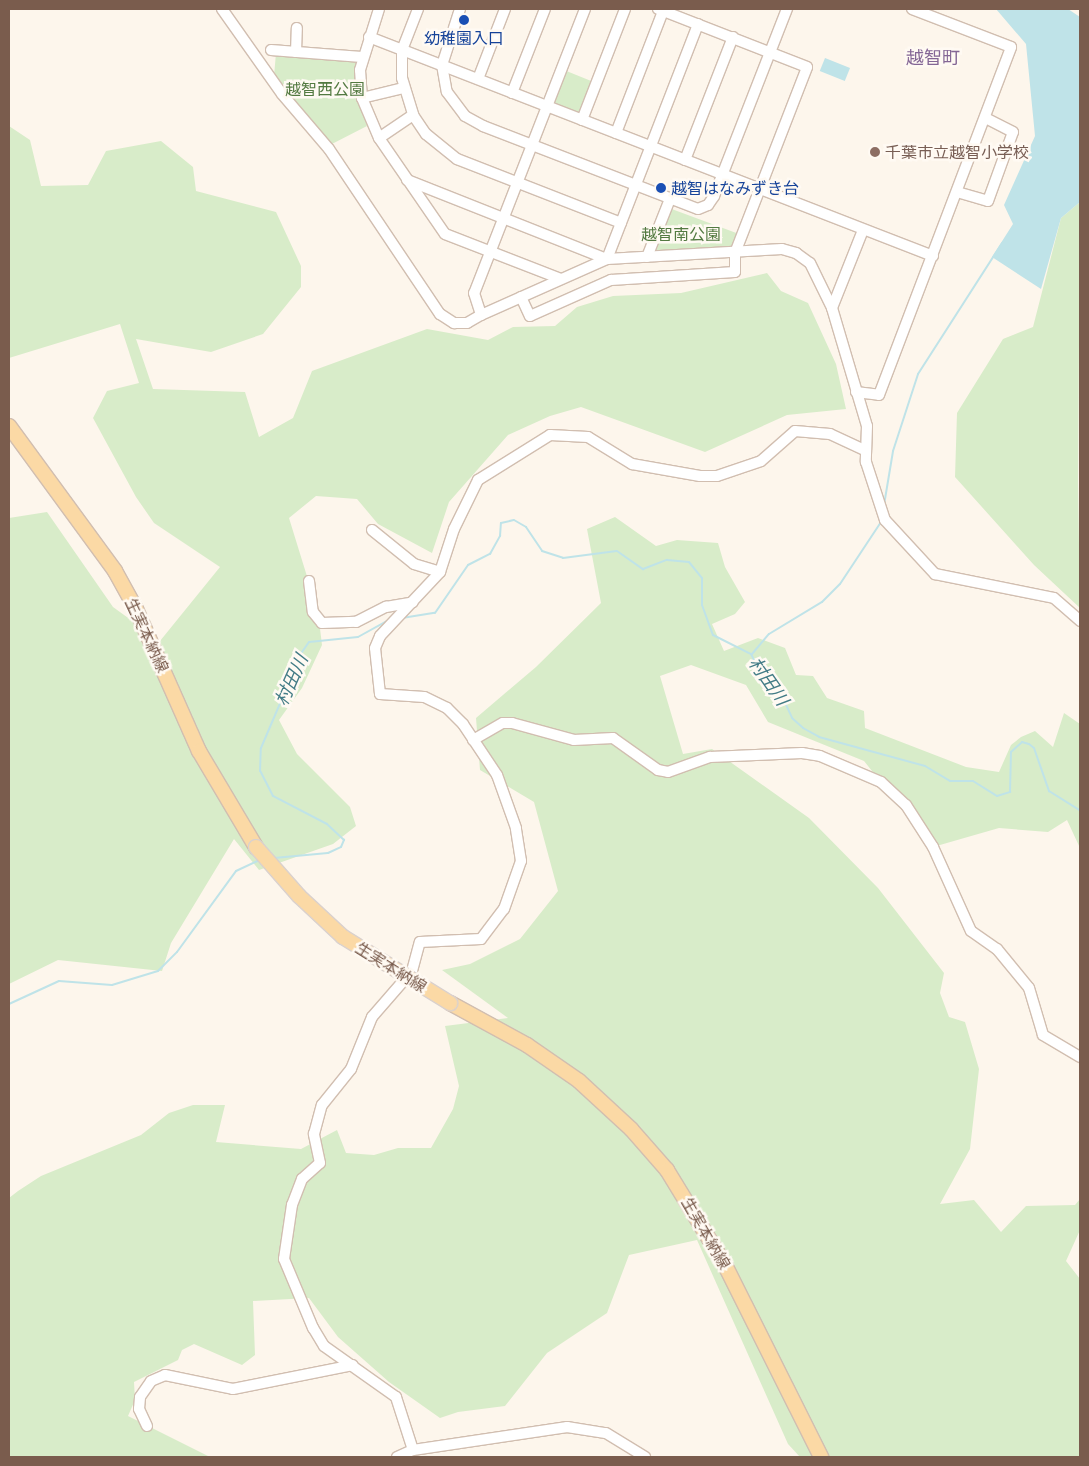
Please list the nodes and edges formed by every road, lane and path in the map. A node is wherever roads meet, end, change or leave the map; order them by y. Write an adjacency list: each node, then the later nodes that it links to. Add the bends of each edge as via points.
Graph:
1 (222, 9): 53 (street, via 282,94 329,149 440,314 454,323 467,323)
2 (379, 9): 14 (street)
3 (418, 9): 17 (street)
4 (460, 9): 21 (street)
5 (505, 9): 22 (street)
6 (545, 9): 24 (street)
7 (585, 9): 26 (street)
8 (625, 9): 29 (street)
9 (787, 9): 19 (street)
10 (912, 9): 28 (street, via 1011,47)
11 (661, 10): 12 (street); 30 (street)
12 (698, 24): 15 (street); 33 (street)
13 (296, 28): 18 (street)
14 (369, 37): 17 (street); 20 (street)
15 (733, 37): 19 (street); 34 (street)
16 (270, 50): 18 (street)
17 (402, 50): 21 (street); 23 (street)
18 (296, 52): 20 (street)
19 (770, 52): 35 (street); 39 (street, via 807,67)
20 (362, 58): 25 (street)
21 (442, 66): 22 (street); 32 (street, via 447,92 465,116)
22 (478, 79): 24 (street)
23 (403, 88): 25 (street); 27 (street)
24 (512, 93): 26 (street)
25 (362, 98): 31 (street)
26 (547, 106): 29 (street); 32 (street)
27 (413, 115): 31 (street); 37 (street, via 426,134 447,153)
28 (986, 118): 40 (street); 40 (street, via 1013,132 991,191 985,202)
29 (582, 120): 30 (street)
30 (616, 133): 33 (street)
31 (379, 138): 36 (street)
32 (532, 145): 37 (street); 38 (street)
33 (650, 146): 34 (street); 38 (street)
34 (685, 160): 35 (street)
35 (722, 174): 39 (street); 41 (street, via 712,201 703,208)
36 (407, 180): 42 (street); 45 (street, via 445,234)
37 (517, 183): 42 (street); 43 (street)
38 (635, 185): 41 (street); 43 (street)
39 (760, 189): 44 (street); 46 (street)
40 (957, 192): 47 (street)
41 (670, 199): 48 (street)
42 (504, 218): 45 (street); 49 (street)
43 (621, 223): 49 (street)
44 (863, 230): 47 (street); 52 (street)
45 (490, 252): 50 (street); 53 (street, via 474,293)
46 (735, 253): 48 (street); 51 (street, via 735,272 611,280 530,316); 52 (street, via 782,249 796,253 810,263)
47 (933, 256): 54 (street, via 879,394)
48 (647, 257): 49 (street)
49 (607, 259): 50 (street)
50 (561, 279): 51 (street)
51 (521, 297): 53 (street)
52 (832, 308): 54 (street)
53 (481, 315)
54 (856, 392): 56 (street, via 868,426)
55 (9, 426): 69 (main road, 生実本納線, bridge, via 123,585 199,751 256,846 299,896 343,937 450,1003 527,1045 579,1081 632,1129 667,1170 725,1265)
56 (864, 450): 58 (street, via 830,434 795,431 761,461 717,476 700,476 632,464 588,437 550,435 478,480 454,528); 61 (street, via 883,516 935,574 1054,598)
57 (372, 530): 58 (street, via 414,564)
58 (440, 572): 60 (street)
59 (309, 581): 60 (street, via 313,612 322,623 356,622 386,607)
60 (412, 604): 62 (street, via 394,620 375,648 380,694 424,697 448,708)
61 (1080, 621)
62 (473, 740): 63 (street, via 503,723 512,722 574,740 613,738 658,770 668,772 710,757 802,753 820,756 882,782 906,805 933,847 971,931 997,949 1029,988 1043,1035); 64 (street, via 497,775 516,828 520,861 515,883 504,909 481,939 420,942 412,971 372,1017 351,1070 322,1105 314,1134 320,1163 302,1180 292,1205 284,1259 287,1273 324,1346)
63 (1080, 1057)
64 (353, 1365): 65 (street, via 233,1389 165,1375 151,1381 140,1397 139,1409); 66 (street, via 396,1397)
65 (147, 1426)
66 (413, 1450): 67 (street); 68 (street, via 567,1427 606,1433)
67 (398, 1457)
68 (645, 1457)
69 (821, 1457)

